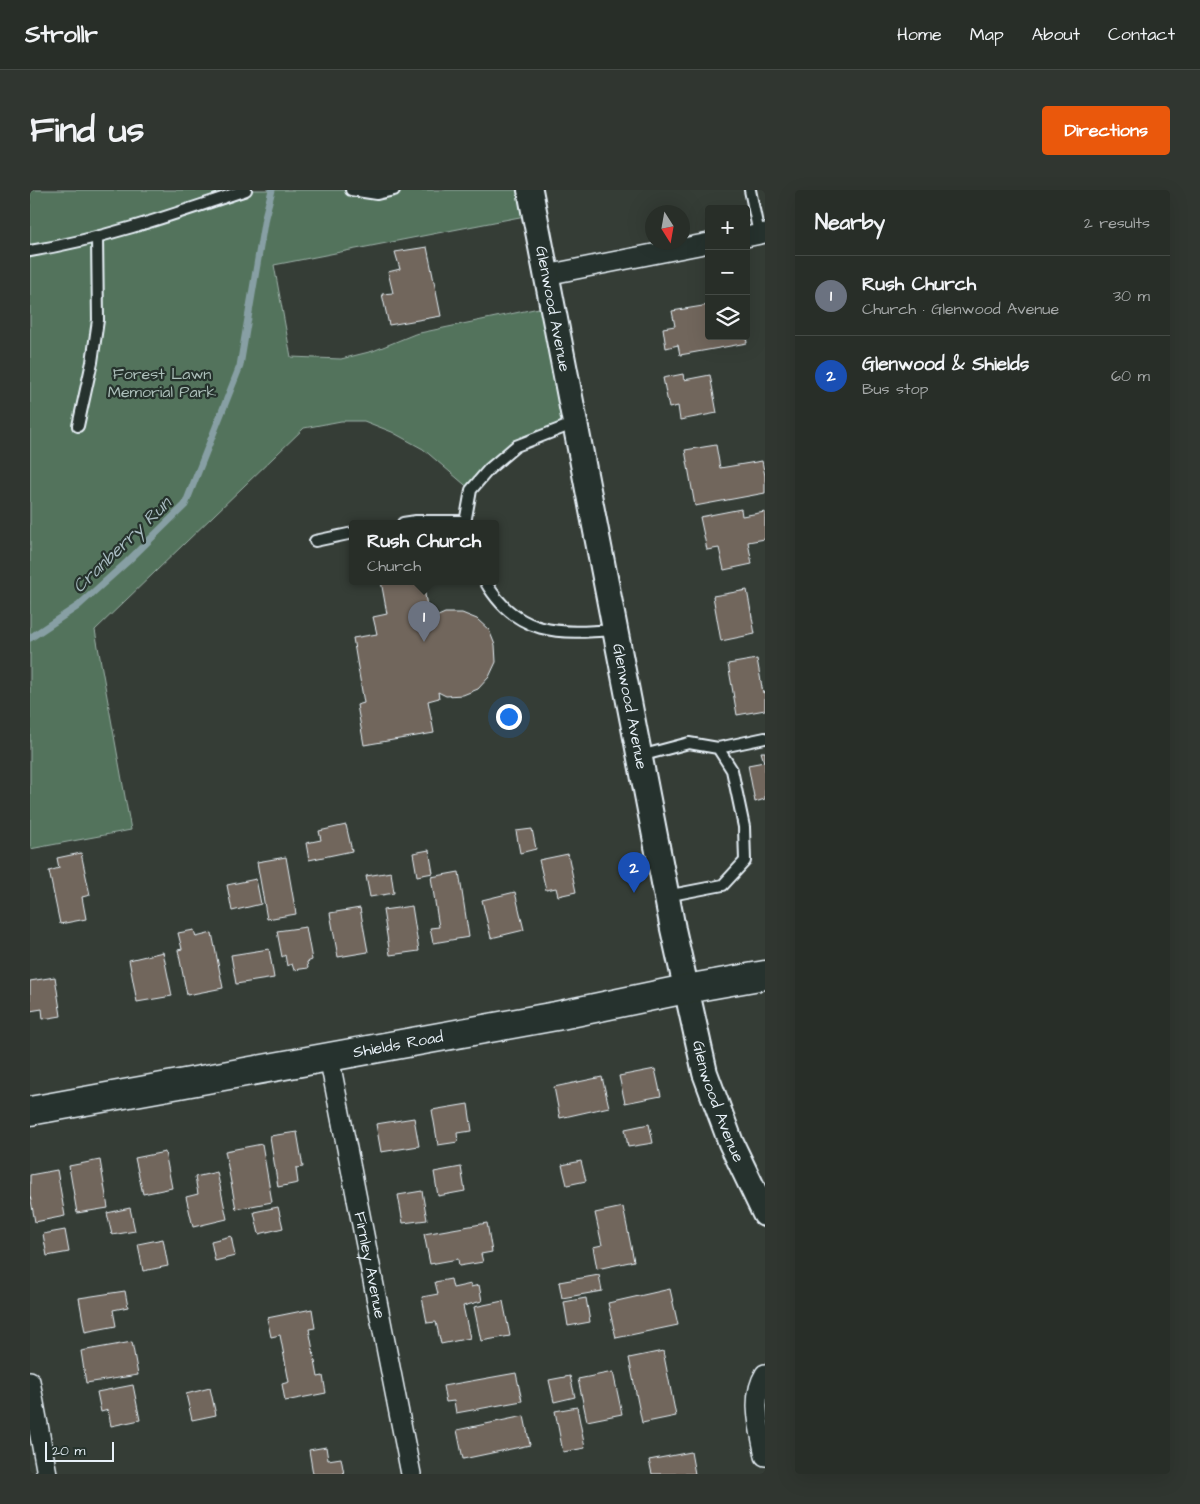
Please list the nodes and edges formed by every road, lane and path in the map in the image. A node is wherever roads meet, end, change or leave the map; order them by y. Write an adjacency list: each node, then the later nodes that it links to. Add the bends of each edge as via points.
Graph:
1 (246, 190): 7 (lane)
2 (351, 190): 3 (lane, via 377,194)
3 (394, 190)
4 (530, 190): 10 (street, Glenwood Avenue)
5 (750, 190): 6 (lane)
6 (757, 235)
7 (97, 237): 9 (lane); 12 (lane, via 98,320)
8 (705, 244): 10 (street)
9 (30, 251)
10 (546, 274): 11 (street, Glenwood Avenue)
11 (576, 422): 13 (lane, via 516,446 489,469 471,490); 17 (street, Glenwood Avenue)
12 (78, 426)
13 (464, 520)
14 (349, 534): 15 (lane)
15 (315, 541)
16 (487, 585): 17 (lane, via 515,618 539,628 576,633)
17 (616, 630): 20 (street, Glenwood Avenue)
18 (765, 738): 19 (lane)
19 (718, 748): 20 (lane, via 689,743); 21 (lane, via 732,770 744,827 746,861 723,885)
20 (640, 756): 21 (street, Glenwood Avenue)
21 (666, 896): 23 (street, Glenwood Avenue)
22 (765, 975): 23 (main road, Shields Road)
23 (686, 989): 24 (main road, Shields Road, via 556,1016); 26 (street, Glenwood Avenue, via 705,1074 731,1143)
24 (329, 1056): 25 (main road, Shields Road); 31 (street, Firnley Avenue)
25 (30, 1111)
26 (765, 1214)
27 (765, 1374): 29 (street, via 757,1394 757,1413)
28 (30, 1381): 30 (street)
29 (765, 1454)
30 (47, 1474)
31 (411, 1474)

